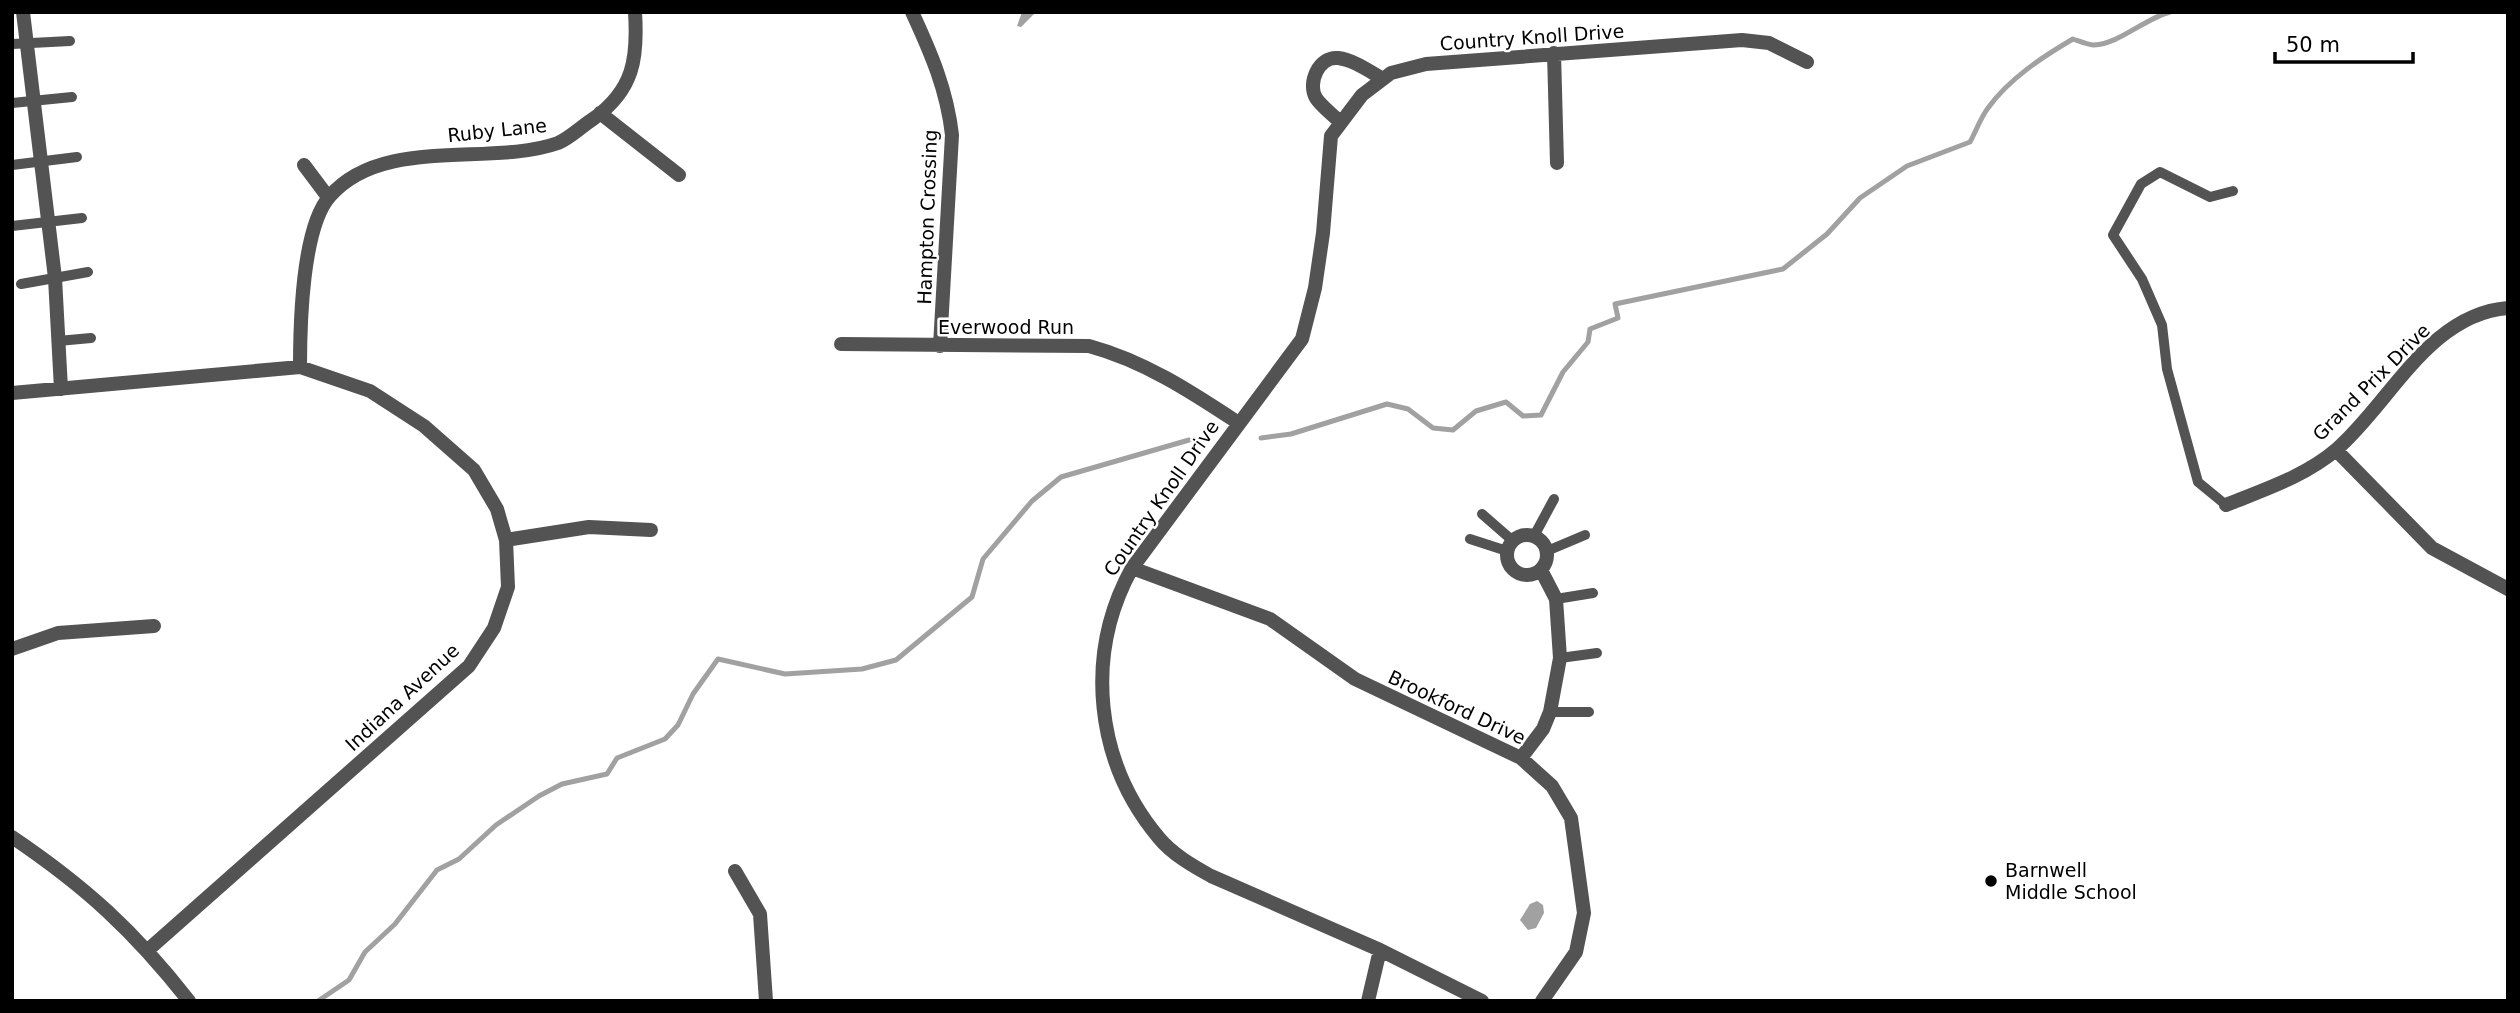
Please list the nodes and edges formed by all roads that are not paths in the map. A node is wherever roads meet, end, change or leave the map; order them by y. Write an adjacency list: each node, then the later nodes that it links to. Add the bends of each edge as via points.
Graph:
1 (23, 12): 5 (street)
2 (635, 12): 12 (street, Ruby Lane, via 638,50 624,89)
3 (912, 12): 32 (street, Hampton Crossing, via 939,72 952,135)
4 (70, 41): 5 (lane)
5 (20, 43): 10 (street)
6 (1554, 53): 7 (street, Country Knoll Drive, via 1742,40 1769,43); 8 (street, Country Knoll Drive, via 1426,64); 16 (street)
7 (1807, 62)
8 (1382, 79): 13 (street, Country Knoll Drive); 13 (street, via 1339,58 1329,58 1321,65 1313,79 1315,97)
9 (72, 97): 10 (lane)
10 (34, 101): 11 (lane); 15 (street)
11 (12, 103)
12 (600, 113): 19 (street); 21 (street, Ruby Lane, via 559,142 415,157 363,172)
13 (1339, 121): 36 (street, Country Knoll Drive, via 1331,136 1315,288 1301,339)
14 (78, 157): 15 (lane)
15 (41, 162): 17 (lane); 23 (street)
16 (1557, 163)
17 (12, 165)
18 (304, 165): 21 (street)
19 (679, 175)
20 (2233, 191): 39 (lane, via 2210,197 2161,172 2141,184 2113,235 2142,279 2162,325 2167,369 2199,482)
21 (328, 197): 33 (street, via 305,268)
22 (82, 218): 23 (lane)
23 (48, 223): 24 (lane); 26 (street)
24 (12, 226)
25 (88, 272): 26 (lane)
26 (55, 278): 27 (lane); 30 (street)
27 (21, 284)
28 (2508, 308): 37 (street, Grand Prix Drive, via 2459,325 2434,342)
29 (91, 338): 30 (lane)
30 (58, 341): 34 (street)
31 (841, 344): 32 (street, Everwood Run)
32 (940, 346): 36 (street, Everwood Run, via 1056,344 1116,353 1172,380)
33 (300, 367): 34 (street, Indiana Avenue); 45 (street, Indiana Avenue, via 370,391 424,426 474,470 497,509)
34 (61, 389): 35 (street, Indiana Avenue)
35 (12, 393)
36 (1237, 422): 48 (street, Country Knoll Drive)
37 (2336, 450): 39 (street, Grand Prix Drive, via 2293,477); 50 (street, via 2432,548)
38 (1554, 499): 43 (lane)
39 (2226, 505)
40 (1482, 514): 46 (lane)
41 (651, 530): 45 (street, via 589,527)
42 (1585, 535): 47 (lane)
43 (1534, 536): 46 (street, via 1522,535); 47 (street)
44 (1470, 539): 46 (lane)
45 (506, 540): 62 (street, Indiana Avenue, via 508,587 494,628 470,666)
46 (1510, 546): 49 (street, via 1508,561 1515,571 1527,576)
47 (1547, 551): 49 (street)
48 (1132, 568): 59 (street, Brookford Drive, via 1270,618 1355,680); 63 (street, Country Knoll Drive, via 1113,606 1102,681 1110,753 1130,796 1160,840 1189,863)
49 (1541, 570): 52 (street)
50 (2508, 589)
51 (1593, 593): 52 (lane)
52 (1556, 599): 56 (street)
53 (154, 626): 54 (street, via 58,633)
54 (12, 649)
55 (1597, 653): 56 (lane)
56 (1560, 658): 57 (street)
57 (1550, 712): 58 (lane); 59 (street)
58 (1589, 712)
59 (1521, 758): 68 (street, Brookford Drive, via 1552,786 1571,818 1583,893 1579,945)
60 (12, 837): 62 (street, via 82,886)
61 (736, 871): 65 (street, via 760,914)
62 (149, 949): 64 (street)
63 (1380, 950): 66 (street); 67 (street, Country Knoll Drive)
64 (189, 1001)
65 (766, 1001)
66 (1368, 1001)
67 (1482, 1001)
68 (1542, 1001)

